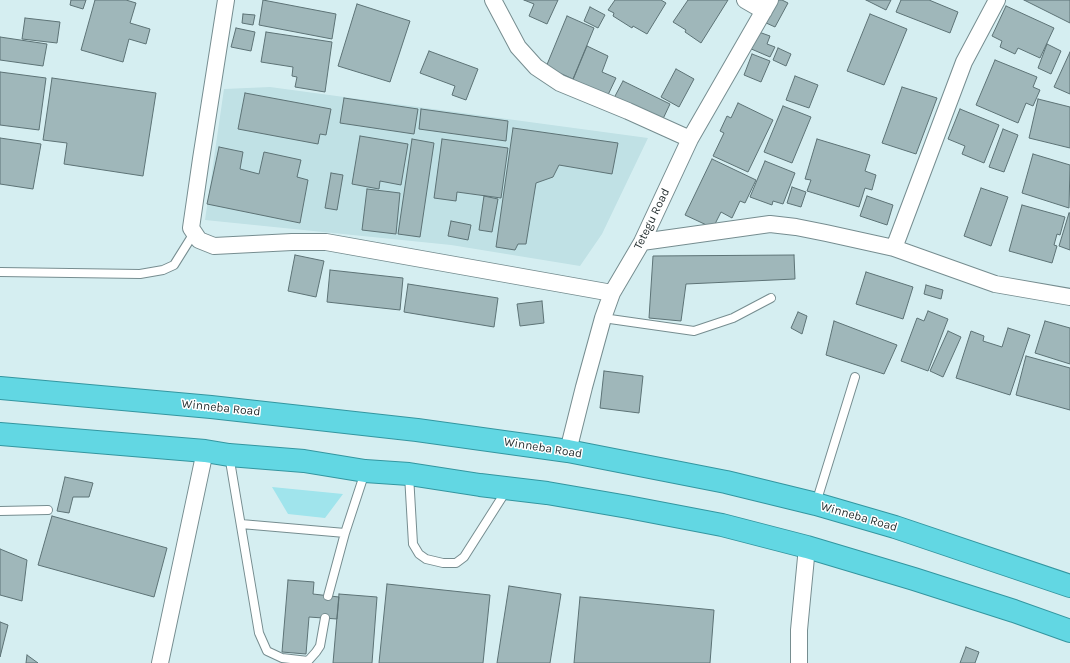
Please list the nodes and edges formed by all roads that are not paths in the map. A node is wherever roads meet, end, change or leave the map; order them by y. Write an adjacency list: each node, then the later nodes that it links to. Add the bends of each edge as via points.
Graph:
1 (226, 0): 7 (street, via 191,228)
2 (493, 0): 6 (street, via 518,47 536,67 560,83)
3 (745, 0): 5 (street)
4 (997, 0): 9 (street, via 964,62)
5 (767, 5): 6 (street, Tetegu Road)
6 (690, 139): 8 (street, Tetegu Road)
7 (194, 233): 10 (lane, via 174,265 163,270 140,274); 11 (street, via 199,240 214,246 326,242)
8 (642, 242): 9 (street, via 770,224); 11 (street, Tetegu Road)
9 (894, 248): 12 (street, via 996,284)
10 (0, 272)
11 (612, 293): 14 (street, Tetegu Road)
12 (1070, 297)
13 (771, 298): 14 (lane, via 733,318 694,331)
14 (603, 318): 19 (street, Tetegu Road)
15 (855, 378): 24 (lane)
16 (0, 388): 19 (highway, Winneba Road, via 211,407 417,430)
17 (0, 434): 18 (highway)
18 (205, 451): 20 (highway); 34 (street)
19 (568, 451): 24 (highway, Winneba Road, via 726,482)
20 (229, 455): 21 (highway, via 304,461); 27 (lane)
21 (365, 471): 22 (highway); 28 (lane)
22 (409, 474): 23 (highway); 23 (lane, via 413,544 419,554 426,559 443,563 456,563 464,557)
23 (508, 488): 29 (highway, via 722,525)
24 (816, 504): 30 (highway, Winneba Road, via 895,527)
25 (48, 510): 26 (lane)
26 (0, 511)
27 (241, 524): 28 (lane); 32 (lane, via 259,633 267,651 282,658 308,661 320,646)
28 (345, 533): 31 (lane)
29 (807, 548): 33 (highway, via 914,579); 35 (street, via 799,630)
30 (1070, 586)
31 (328, 596)
32 (325, 618)
33 (1070, 631)
34 (160, 663)
35 (799, 663)

